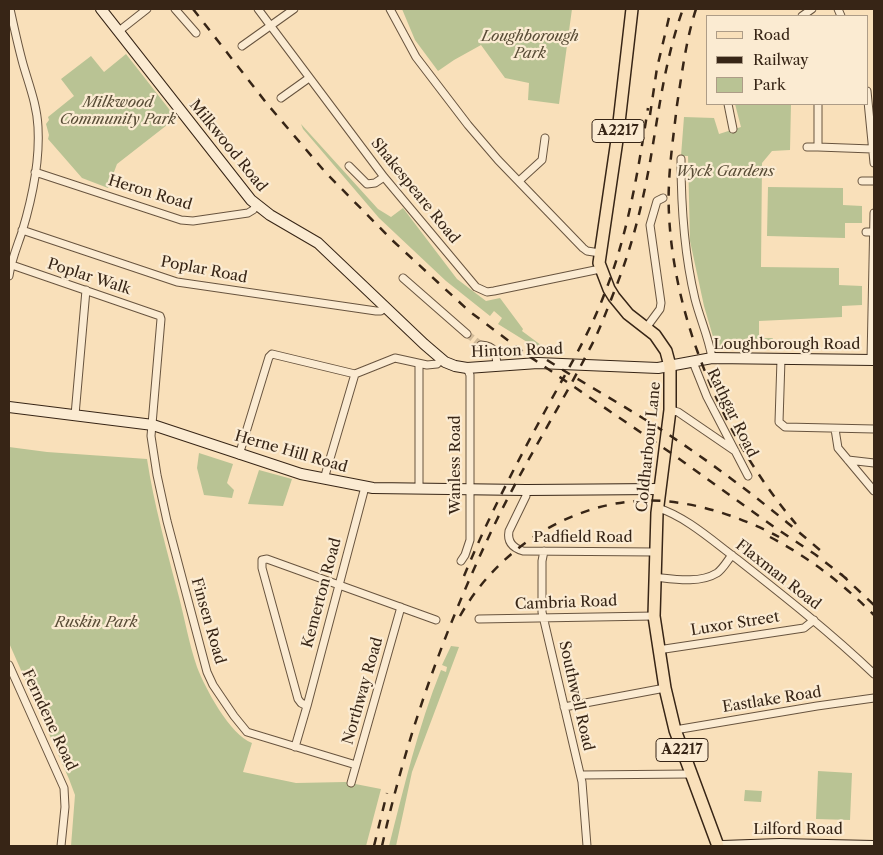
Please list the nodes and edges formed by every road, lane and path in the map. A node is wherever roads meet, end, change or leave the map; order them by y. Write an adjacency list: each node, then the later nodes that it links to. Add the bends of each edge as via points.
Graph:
1 (10, 9): 26 (street, via 37,115)
2 (101, 9): 10 (street, Milkwood Road)
3 (147, 9): 10 (street)
4 (175, 9): 11 (street)
5 (258, 9): 9 (street, Shakespeare Road)
6 (294, 9): 9 (street)
7 (390, 9): 28 (street, via 416,57 468,125)
8 (632, 9): 37 (main road, Coldharbour Lane / A2217, via 614,166)
9 (270, 26): 12 (street); 13 (street, Shakespeare Road)
10 (119, 31): 32 (street, Milkwood Road)
11 (196, 33)
12 (242, 46)
13 (309, 78): 14 (street); 27 (street, Shakespeare Road)
14 (281, 98)
15 (868, 98): 22 (street)
16 (728, 105): 18 (street)
17 (818, 105): 21 (street)
18 (733, 129)
19 (545, 138): 28 (street, via 542,160)
20 (808, 147): 21 (street)
21 (818, 147): 22 (street)
22 (872, 149): 24 (street)
23 (681, 159): 50 (street, via 684,246)
24 (874, 163)
25 (349, 166): 27 (street, via 368,184)
26 (35, 172): 32 (street, Heron Road, via 187,221 248,213); 34 (street)
27 (384, 177): 39 (street, Shakespeare Road, via 480,290 494,291)
28 (519, 181): 37 (street, via 582,248)
29 (862, 181): 30 (street)
30 (874, 181)
31 (663, 198): 47 (street, via 657,201 650,224 661,303)
32 (257, 205): 44 (street, Milkwood Road, via 318,243)
33 (874, 213): 36 (street)
34 (22, 230): 38 (street); 44 (street, Poplar Road, via 177,282 376,311)
35 (866, 232): 36 (street)
36 (874, 232): 41 (street)
37 (600, 253): 39 (main road, Coldharbour Lane / A2217)
38 (10, 265): 40 (street); 43 (street, Poplar Walk)
39 (600, 269): 47 (main road, Coldharbour Lane / A2217, via 620,306)
40 (9, 276)
41 (874, 276): 46 (street)
42 (403, 278): 48 (street)
43 (86, 290): 45 (street, Poplar Walk); 62 (street)
44 (384, 307): 51 (street, Milkwood Road)
45 (160, 316): 63 (street, Finsen Road)
46 (874, 317): 53 (street)
47 (646, 328): 57 (main road, Coldharbour Lane / A2217, via 666,350)
48 (467, 334)
49 (481, 345): 56 (street, via 494,349)
50 (712, 358): 52 (street, Loughborough Road); 54 (street, Loughborough Road)
51 (442, 359): 55 (street, via 438,363); 58 (street, Hinton Road, via 451,365)
52 (781, 359): 53 (street, Loughborough Road); 64 (street, via 779,422 785,427)
53 (873, 360)
54 (693, 362): 57 (street, Loughborough Road); 66 (street, Rathgar Road)
55 (419, 364): 59 (street, via 395,358); 73 (street)
56 (497, 365): 57 (street, Hinton Road); 58 (street, Hinton Road)
57 (670, 366): 61 (main road, Coldharbour Lane / A2217)
58 (467, 368): 74 (street, Wanless Road, via 470,375)
59 (355, 374): 67 (street, via 277,354 270,355); 71 (street)
60 (9, 407): 62 (street, Herne Hill Road)
61 (670, 410): 66 (street, via 678,412); 75 (main road, Coldharbour Lane / A2217)
62 (75, 415): 63 (street, Herne Hill Road)
63 (152, 425): 67 (street, Herne Hill Road); 100 (street, Finsen Road, via 153,453 165,513 213,685 245,731)
64 (835, 429): 65 (street); 68 (street, via 838,448)
65 (874, 429)
66 (736, 452): 70 (street, Rathgar Road)
67 (239, 454): 71 (street, Herne Hill Road)
68 (848, 460): 69 (street); 77 (street)
69 (874, 463)
70 (748, 476)
71 (324, 479): 72 (street, Herne Hill Road)
72 (365, 487): 73 (street, Herne Hill Road); 84 (street, Kemerton Road)
73 (419, 489): 74 (street, Herne Hill Road)
74 (469, 489): 76 (street, Herne Hill Road); 82 (street, Wanless Road, via 470,540)
75 (660, 489): 76 (street, Herne Hill Road); 78 (main road, Coldharbour Lane / A2217)
76 (526, 490): 79 (street, Padfield Road, via 508,537 523,552)
77 (874, 491)
78 (658, 508): 80 (main road, Coldharbour Lane / A2217); 81 (street, Flaxman Road, via 670,512)
79 (544, 551): 80 (street, Padfield Road); 87 (street, Southwell Road)
80 (655, 552): 83 (main road, Coldharbour Lane / A2217)
81 (732, 555): 83 (street, via 719,571 710,576 683,580); 90 (street, Flaxman Road)
82 (461, 561)
83 (654, 576): 86 (main road, Coldharbour Lane / A2217)
84 (338, 585): 85 (street); 97 (street, Kemerton Road); 97 (street, via 262,560 298,699)
85 (401, 607): 88 (street); 101 (street, Northway Road)
86 (654, 616): 87 (street, Cambria Road); 91 (main road, Coldharbour Lane / A2217)
87 (543, 617): 89 (street, Cambria Road); 98 (street, Southwell Road)
88 (436, 620)
89 (479, 620)
90 (814, 620): 91 (street, Luxor Street, via 804,628); 93 (street, Flaxman Road)
91 (658, 650): 95 (main road, Coldharbour Lane / A2217)
92 (9, 664): 94 (street, Ferndene Road)
93 (874, 674)
94 (11, 676): 105 (street, Ferndene Road, via 64,788)
95 (665, 688): 98 (street); 99 (main road, Coldharbour Lane / A2217)
96 (874, 698): 99 (street, Eastlake Road)
97 (307, 706): 100 (street, Kemerton Road)
98 (564, 707): 103 (street, Southwell Road)
99 (675, 730): 102 (main road, Coldharbour Lane / A2217)
100 (295, 747): 101 (street, Finsen Road)
101 (356, 765): 104 (street, Northway Road)
102 (690, 774): 103 (street); 107 (main road, Coldharbour Lane / A2217)
103 (580, 775): 106 (street, Southwell Road)
104 (351, 783)
105 (61, 846)
106 (587, 846)
107 (718, 846)
108 (722, 846): 109 (street, Lilford Road)
109 (874, 846)

